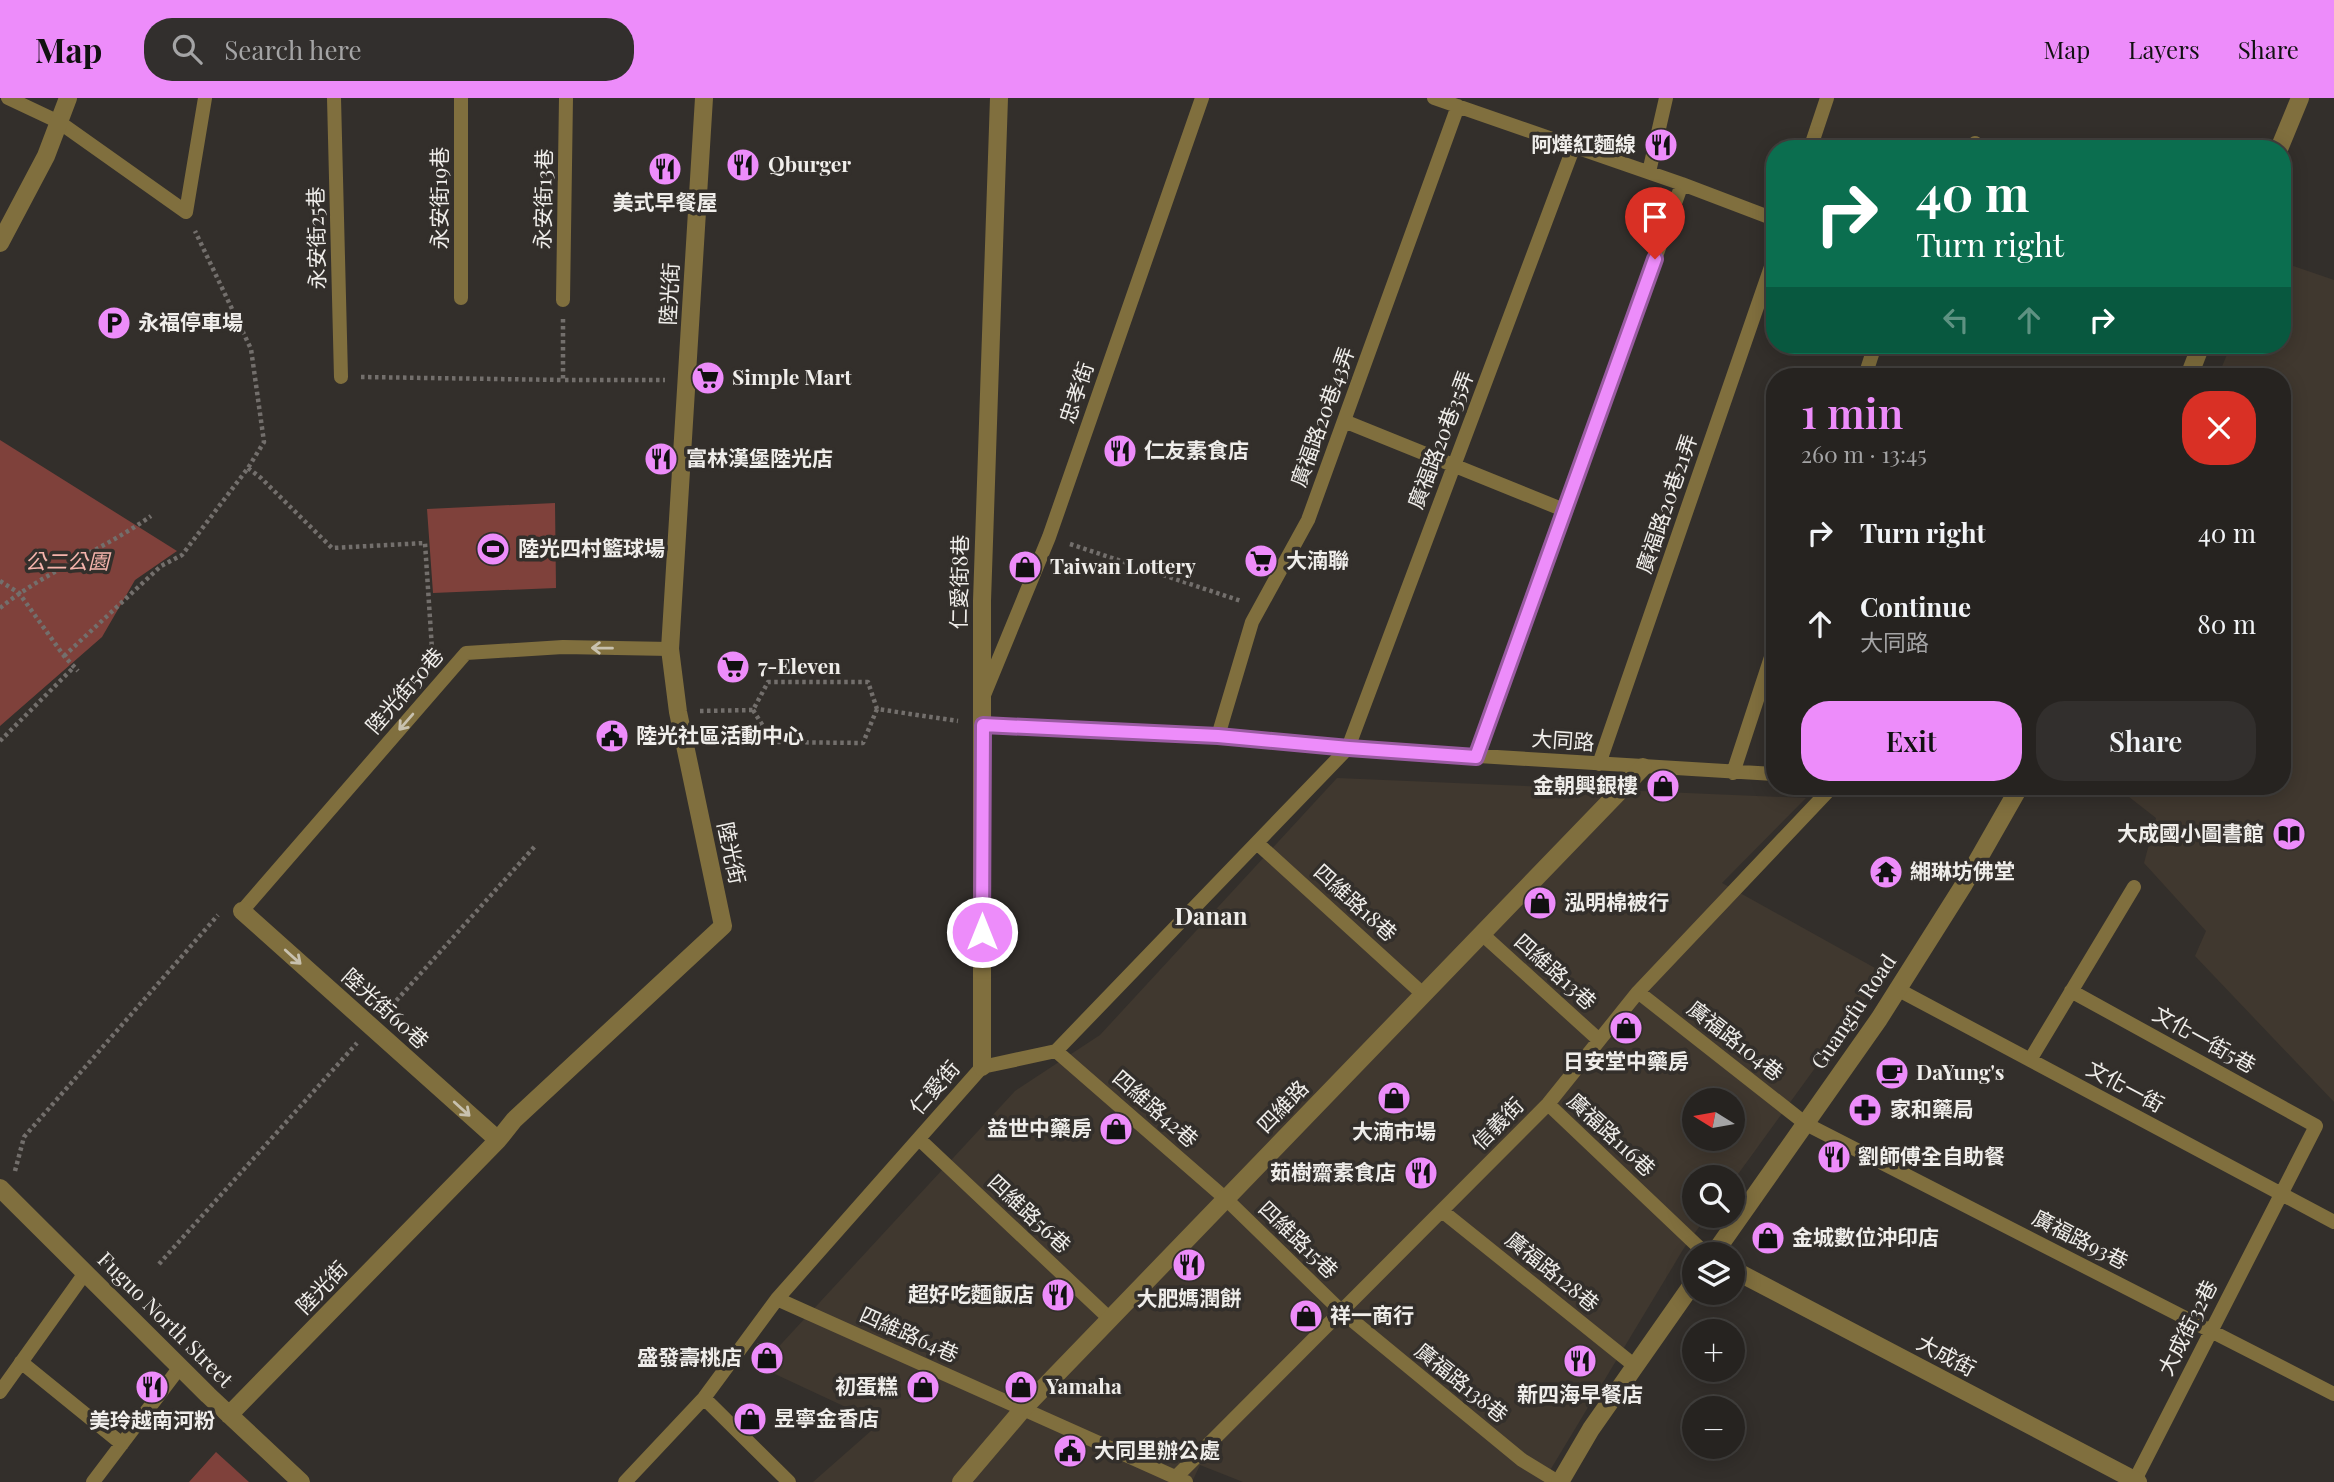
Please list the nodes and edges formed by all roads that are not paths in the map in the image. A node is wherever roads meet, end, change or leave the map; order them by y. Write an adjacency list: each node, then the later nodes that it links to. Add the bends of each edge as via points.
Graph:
1 (8, 98): 15 (lane)
2 (68, 98): 15 (street)
3 (205, 98): 15 (lane, via 186,212)
4 (334, 98): 26 (lane, 永安街25巷)
5 (461, 98): 24 (lane, 永安街19巷)
6 (566, 98): 25 (lane, 永安街13巷)
7 (704, 98): 30 (street, 陸光街)
8 (999, 98): 32 (street, 仁愛街8巷)
9 (1202, 98): 32 (lane, 忠孝街, via 1049,537)
10 (1434, 98): 14 (lane)
11 (1667, 98): 19 (lane)
12 (1827, 98): 16 (lane)
13 (2300, 98): 17 (street)
14 (1458, 106): 18 (lane); 27 (lane, 廣福路20巷43弄)
15 (59, 122): 22 (street)
16 (1814, 140)
17 (2283, 140)
18 (1574, 146): 19 (lane); 28 (lane, 廣福路20巷35弄)
19 (1649, 172): 20 (lane)
20 (1682, 184): 21 (lane); 29 (lane)
21 (1766, 216)
22 (0, 243)
23 (1766, 281): 37 (lane, 廣福路20巷21弄)
24 (461, 298)
25 (563, 300)
26 (341, 377)
27 (1344, 421): 28 (lane); 34 (lane, 廣福路20巷43弄, via 1308,520 1252,622)
28 (1454, 467): 29 (lane); 35 (lane, 廣福路20巷35弄)
29 (1564, 510): 36 (lane)
30 (670, 649): 45 (lane, 陸光街50巷, one-way to 45, via 564,647 466,653); 59 (street, 陸光街, via 678,712 723,926)
31 (1766, 672): 39 (lane)
32 (982, 699): 33 (street, 仁愛街8巷)
33 (983, 725): 34 (lane, 大同路); 54 (street, 仁愛街8巷)
34 (1218, 736): 35 (lane, 大同路)
35 (1349, 748): 36 (lane, 大同路); 43 (lane)
36 (1476, 757): 37 (lane, 大同路)
37 (1599, 764): 38 (lane, 大同路)
38 (1643, 767): 39 (lane, 大同路); 46 (street, 四維路)
39 (1733, 773): 40 (lane, 大同路)
40 (1766, 774)
41 (1824, 795): 49 (lane, 信義街)
42 (2015, 795): 47 (street, Guangfu Road)
43 (1257, 843): 50 (lane, 四維路18巷); 52 (lane)
44 (2134, 887): 48 (lane)
45 (242, 911): 59 (street, 陸光街60巷, one-way to 59)
46 (1482, 934): 50 (street, 四維路); 51 (lane, 四維路13巷)
47 (1896, 989): 53 (lane, 文化一街); 56 (street, Guangfu Road)
48 (2071, 991): 53 (lane); 57 (lane, 文化一街5巷)
49 (1638, 992): 51 (lane, 信義街); 56 (lane, 廣福路104巷)
50 (1423, 995): 62 (street, 四維路)
51 (1599, 1040): 55 (lane, 信義街)
52 (1056, 1051): 54 (lane, 仁愛街); 62 (lane, 四維路42巷)
53 (2030, 1060): 61 (lane, 文化一街)
54 (982, 1067): 58 (lane, 仁愛街)
55 (1548, 1104): 63 (lane, 信義街); 65 (lane, 廣福路116巷)
56 (1806, 1124): 66 (street, Guangfu Road); 73 (lane, 廣福路93巷)
57 (2316, 1126): 61 (lane, 大成街32巷)
58 (919, 1139): 69 (lane, 仁愛街); 72 (lane, 四維路56巷)
59 (498, 1140): 81 (street, 陸光街)
60 (4, 1192): 67 (street, Fuguo North Street)
61 (2281, 1194): 64 (lane, 文化一街); 73 (lane, 大成街32巷)
62 (1226, 1199): 71 (lane, 四維路15巷); 72 (street, 四維路)
63 (1442, 1210): 71 (lane, 信義街); 75 (lane, 廣福路128巷)
64 (2334, 1222)
65 (1693, 1242)
66 (1722, 1242)
67 (85, 1273): 74 (lane); 76 (street, Fuguo North Street)
68 (1745, 1276): 84 (street, 大成街)
69 (777, 1299): 79 (lane, 仁愛街); 80 (lane, 四維路64巷)
70 (1682, 1299): 75 (street)
71 (1341, 1311): 83 (lane, 信義街); 90 (lane, 廣福路138巷, via 1522,1460)
72 (1111, 1319): 80 (street, 四維路)
73 (2211, 1330): 78 (lane, 廣福路93巷); 84 (lane, 大成街32巷)
74 (21, 1362): 77 (lane); 82 (lane)
75 (1635, 1366): 90 (street)
76 (180, 1367): 81 (street, Fuguo North Street); 82 (lane)
77 (0, 1392)
78 (2334, 1394)
79 (704, 1398): 87 (lane, 仁愛街); 88 (lane)
80 (1023, 1409): 83 (lane, 四維路64巷); 89 (street, 四維路)
81 (229, 1415): 86 (street, Fuguo North Street)
82 (122, 1444): 85 (lane)
83 (1181, 1480)
84 (2135, 1481)
85 (93, 1482)
86 (300, 1482)
87 (625, 1482)
88 (789, 1482)
89 (961, 1482)
90 (1559, 1482)

